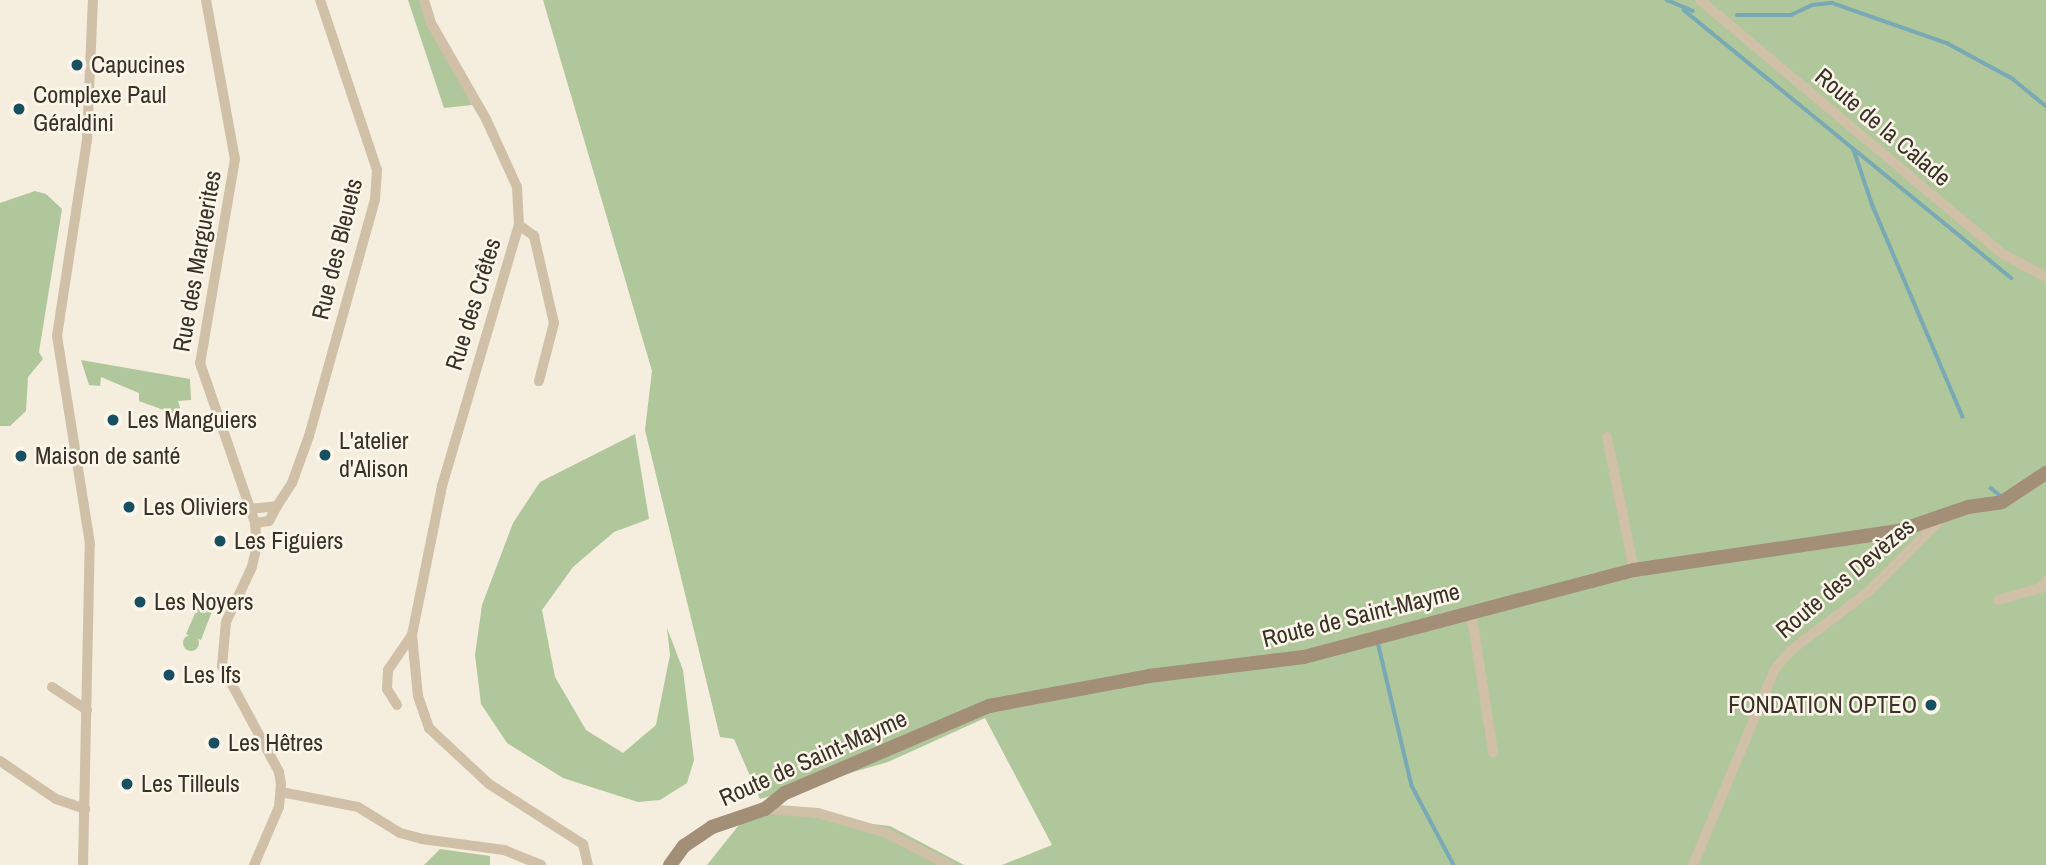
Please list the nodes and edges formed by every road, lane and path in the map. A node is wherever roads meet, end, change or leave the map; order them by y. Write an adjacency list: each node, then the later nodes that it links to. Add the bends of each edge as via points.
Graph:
1 (93, 0): 22 (street, via 88,141 57,336 90,544)
2 (206, 0): 12 (street, Rue des Marguerites, via 235,159 200,363)
3 (320, 0): 11 (street, Rue des Bleuets, via 377,170 376,199 309,436 292,483)
4 (424, 0): 6 (street, Rue des Crêtes, via 431,23 486,119 517,187)
5 (1700, 0): 7 (street, Route de la Calade, via 2003,254)
6 (519, 225): 8 (street, via 534,236 554,323); 19 (street, Rue des Crêtes, via 442,486)
7 (2046, 277)
8 (539, 381)
9 (1607, 437): 15 (street)
10 (2046, 474): 13 (street, Route de Saint-Mayme, via 2002,502)
11 (277, 506): 12 (street); 14 (street, Rue des Bleuets, via 269,521)
12 (250, 509): 14 (street, Rue des Marguerites)
13 (1943, 517): 15 (street, Route de Saint-Mayme, via 1898,531); 34 (street, Route des Devèzes, via 1869,591 1790,651 1775,669)
14 (255, 523): 25 (street, via 252,567 226,622 222,666 279,772)
15 (1634, 570): 18 (street, Route de Saint-Mayme)
16 (2046, 580): 17 (street, via 2040,589)
17 (1998, 600)
18 (1471, 611): 23 (street); 27 (street, Route de Saint-Mayme, via 1304,657 1149,676 989,706 785,793)
19 (412, 635): 21 (street, Rue des Crêtes, via 387,670 387,689); 31 (street, Rue des Crêtes, via 415,674 429,728 489,784 583,844)
20 (52, 687): 22 (street)
21 (397, 705)
22 (87, 710): 26 (street)
23 (1493, 752)
24 (0, 761): 26 (street, via 56,799)
25 (281, 792): 29 (street); 30 (street, via 358,807 400,833 504,850)
26 (85, 809): 28 (street)
27 (765, 809): 32 (street, Route de Saint-Mayme, via 701,833); 33 (street, via 818,813 886,833)
28 (83, 865)
29 (254, 865)
30 (541, 865)
31 (588, 865)
32 (670, 865)
33 (949, 865)
34 (1693, 865)

